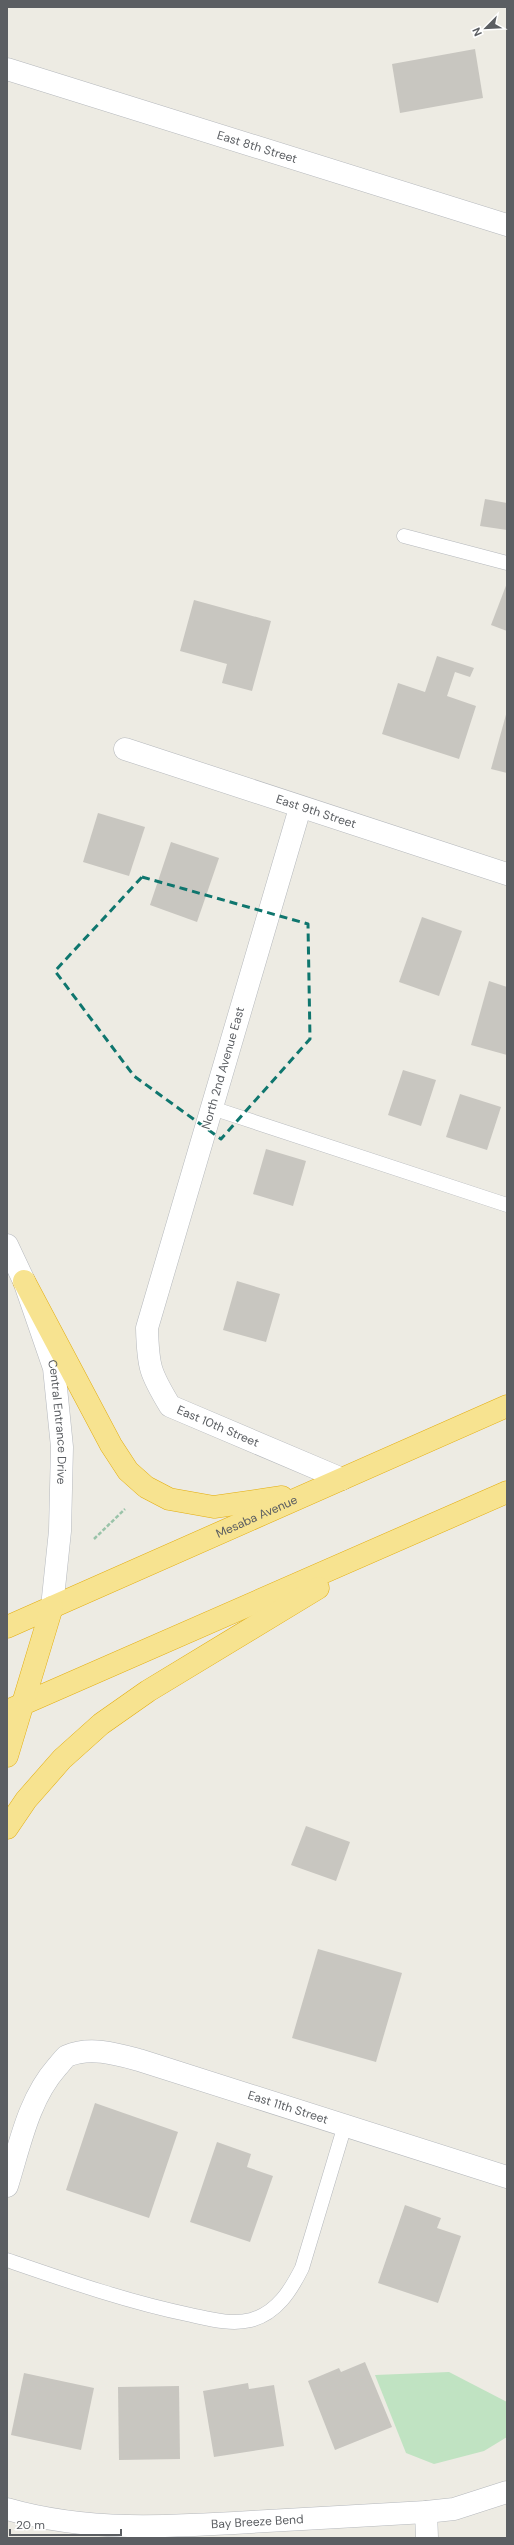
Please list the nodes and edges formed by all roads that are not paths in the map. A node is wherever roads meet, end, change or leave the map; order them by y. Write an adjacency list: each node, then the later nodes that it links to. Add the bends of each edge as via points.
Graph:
1 (7, 69): 2 (street, East 8th Street)
2 (507, 226)
3 (404, 536): 4 (lane)
4 (507, 563)
5 (125, 749): 6 (street, East 9th Street)
6 (300, 808): 7 (street, East 9th Street); 8 (street, North 2nd Avenue East)
7 (507, 874)
8 (212, 1108): 9 (lane); 12 (street, North 2nd Avenue East)
9 (507, 1205)
10 (7, 1244): 11 (street, Central Entrance Drive)
11 (24, 1281): 15 (highway, via 110,1445 128,1471 146,1487 169,1499 214,1507); 18 (street, Central Entrance Drive, via 54,1368 62,1447 60,1531)
12 (146, 1328): 14 (street, East 10th Street, via 148,1362 156,1384 170,1406)
13 (507, 1406): 14 (highway, Mesaba Avenue)
14 (342, 1479): 15 (highway, Mesaba Avenue)
15 (316, 1490): 18 (highway, Mesaba Avenue)
16 (507, 1492): 17 (highway)
17 (391, 1543): 20 (highway); 22 (highway, via 148,1691 101,1724 62,1759 26,1800)
18 (52, 1608): 19 (highway, Mesaba Avenue); 20 (highway)
19 (7, 1627)
20 (15, 1708): 21 (highway)
21 (7, 1756)
22 (7, 1828)
23 (345, 2126): 24 (street, East 11th Street); 25 (street, East 11th Street, via 111,2052 67,2056 47,2078 32,2106); 26 (lane, via 299,2274 282,2302 251,2320 229,2322 169,2311)
24 (507, 2177)
25 (7, 2186)
26 (7, 2260)
27 (507, 2492): 29 (street, Bay Breeze Bend, via 454,2509)
28 (7, 2509): 29 (street, Bay Breeze Bend, via 71,2522 167,2528)
29 (426, 2512): 30 (street)
30 (427, 2538)

